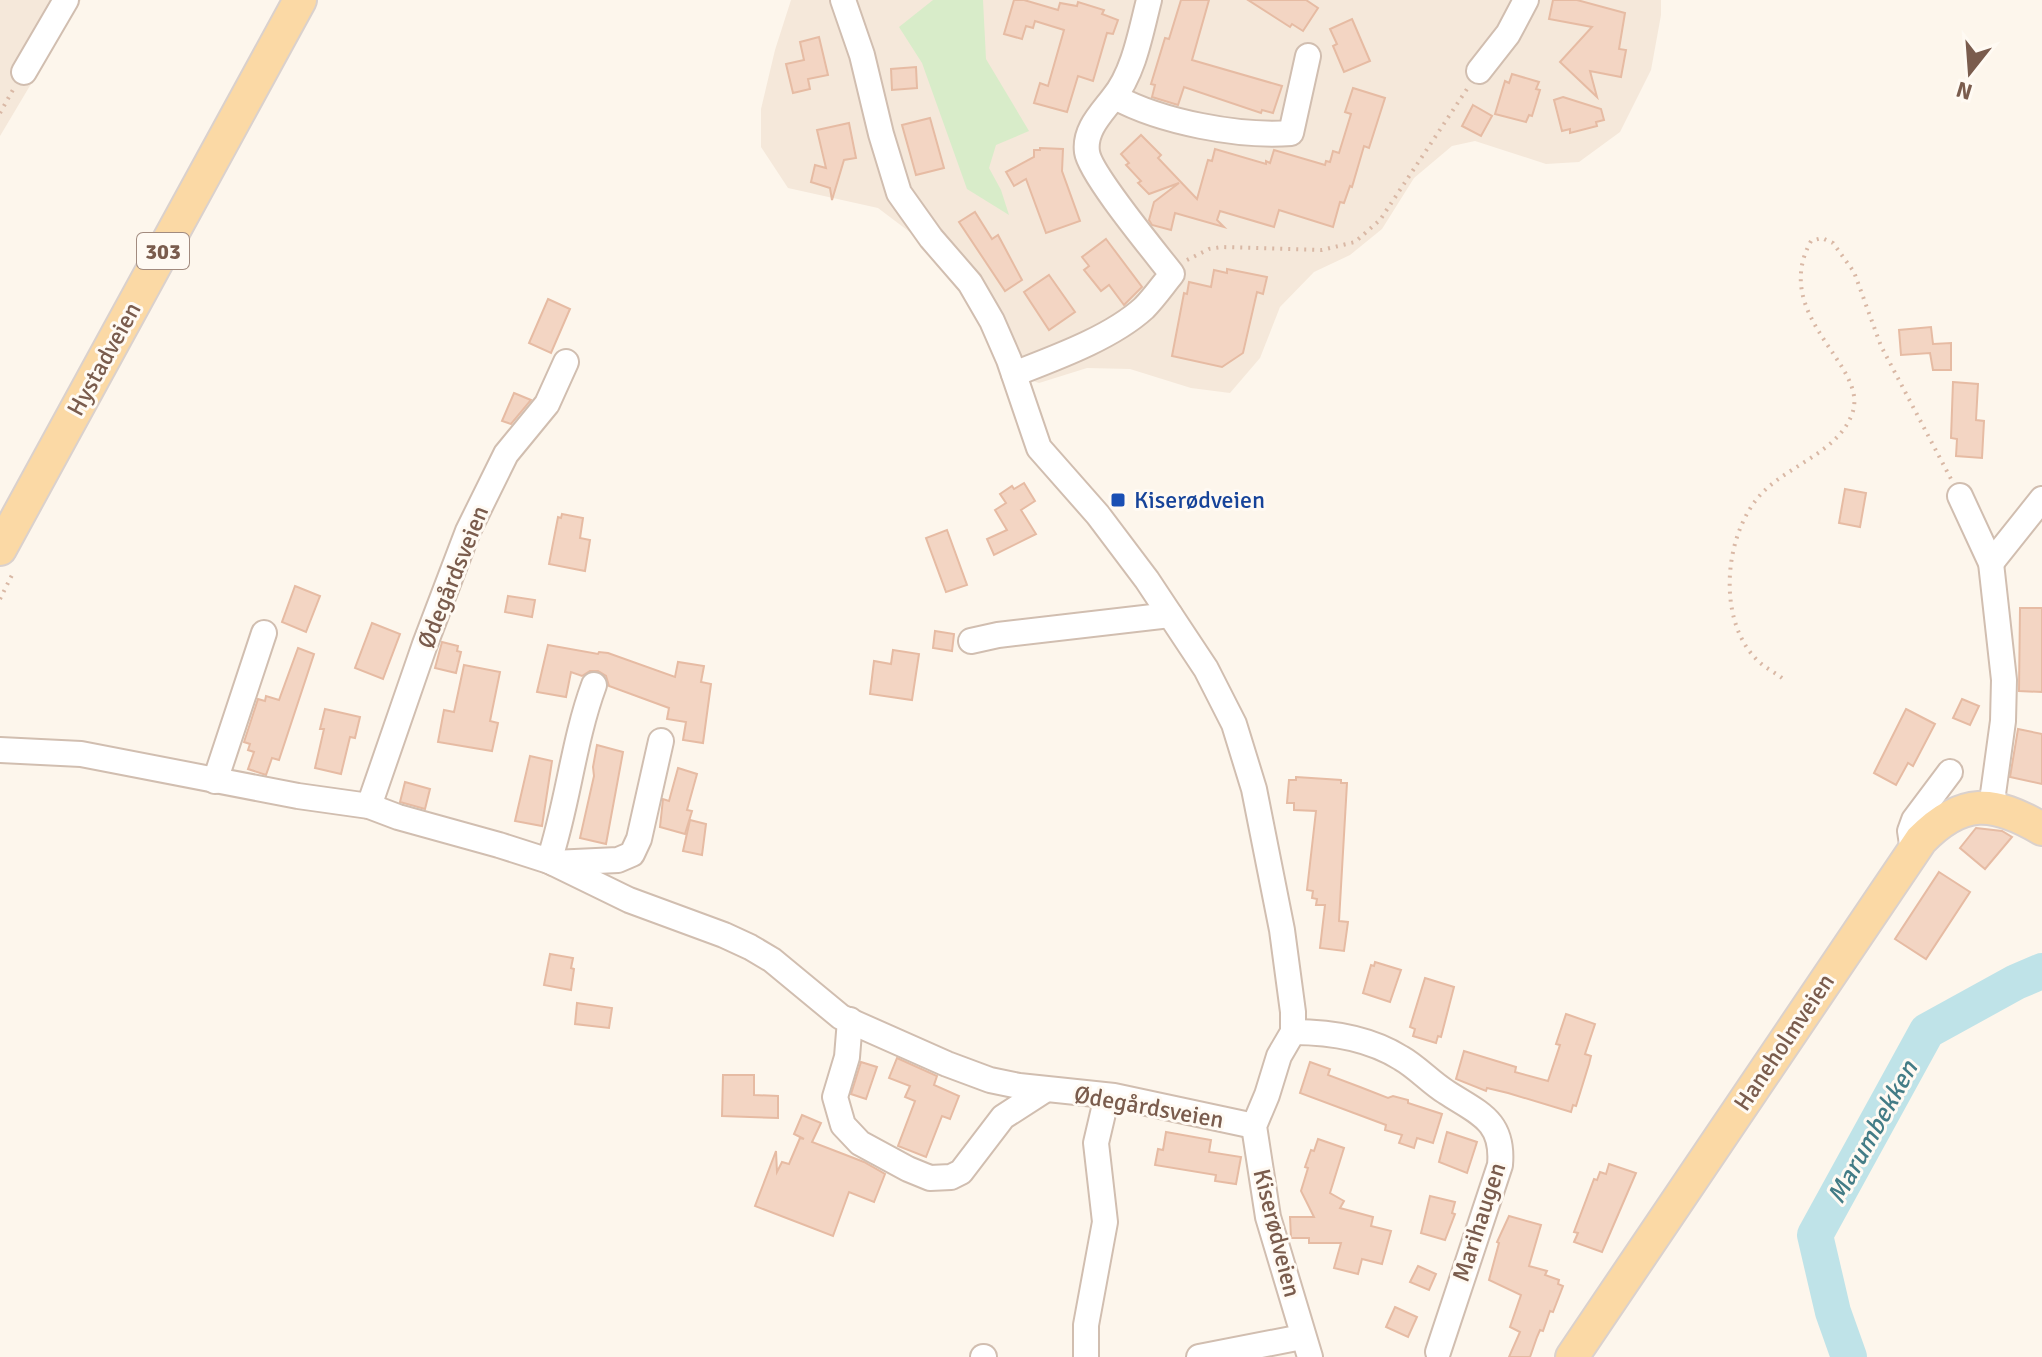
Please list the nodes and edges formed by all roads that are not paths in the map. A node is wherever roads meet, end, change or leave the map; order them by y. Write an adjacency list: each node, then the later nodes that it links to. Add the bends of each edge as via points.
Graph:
1 (66, 0): 8 (street)
2 (300, 0): 14 (main road, Hystadveien / 303)
3 (843, 0): 11 (street, via 899,193 970,283)
4 (1149, 0): 9 (street)
5 (1526, 0): 7 (street)
6 (1308, 56): 9 (street, via 1291,133 1208,127)
7 (1479, 71)
8 (24, 72)
9 (1115, 97): 11 (street, via 1091,128 1088,155 1172,274 1125,323)
10 (566, 362): 24 (street, Ødegårdsveien, via 547,404 506,454 468,531)
11 (1014, 374): 16 (street, via 1039,448 1098,515)
12 (1960, 496): 15 (street)
13 (2042, 499): 15 (street)
14 (0, 549)
15 (1991, 563): 25 (street, via 2004,680)
16 (1170, 615): 18 (street); 30 (street, via 1234,724 1254,789 1282,930)
17 (264, 633): 23 (street)
18 (971, 641)
19 (594, 685): 28 (street)
20 (661, 741): 28 (street, Ødegårdsveien, via 632,854 618,860)
21 (0, 750): 23 (street, Ødegårdsveien, via 81,754)
22 (1950, 772): 27 (street, via 1914,820)
23 (215, 781): 24 (street, Ødegårdsveien)
24 (369, 806): 28 (street, Ødegårdsveien)
25 (1996, 807): 26 (main road); 27 (main road, Haneholmveien, via 1955,814 1934,827)
26 (2042, 829)
27 (1913, 851): 38 (main road, Haneholmveien)
28 (551, 862): 29 (street, Ødegårdsveien, via 629,900 750,947)
29 (850, 1020): 31 (street, Ødegårdsveien, via 990,1080); 31 (street, Ødegårdsveien, via 847,1057 835,1097 843,1125 860,1143 930,1178 961,1172 1003,1117)
30 (1293, 1032): 33 (street); 35 (street, Marihaugen, via 1351,1038 1401,1057 1482,1114 1500,1140 1500,1165)
31 (1045, 1090): 32 (street, Ødegårdsveien)
32 (1107, 1096): 33 (street, Ødegårdsveien); 36 (street, via 1096,1143 1105,1222 1086,1325)
33 (1254, 1126): 34 (street, Kiserødveien, via 1268,1217)
34 (1306, 1347): 37 (street)
35 (1438, 1352)
36 (1086, 1357)
37 (1199, 1357)
38 (1572, 1357)

